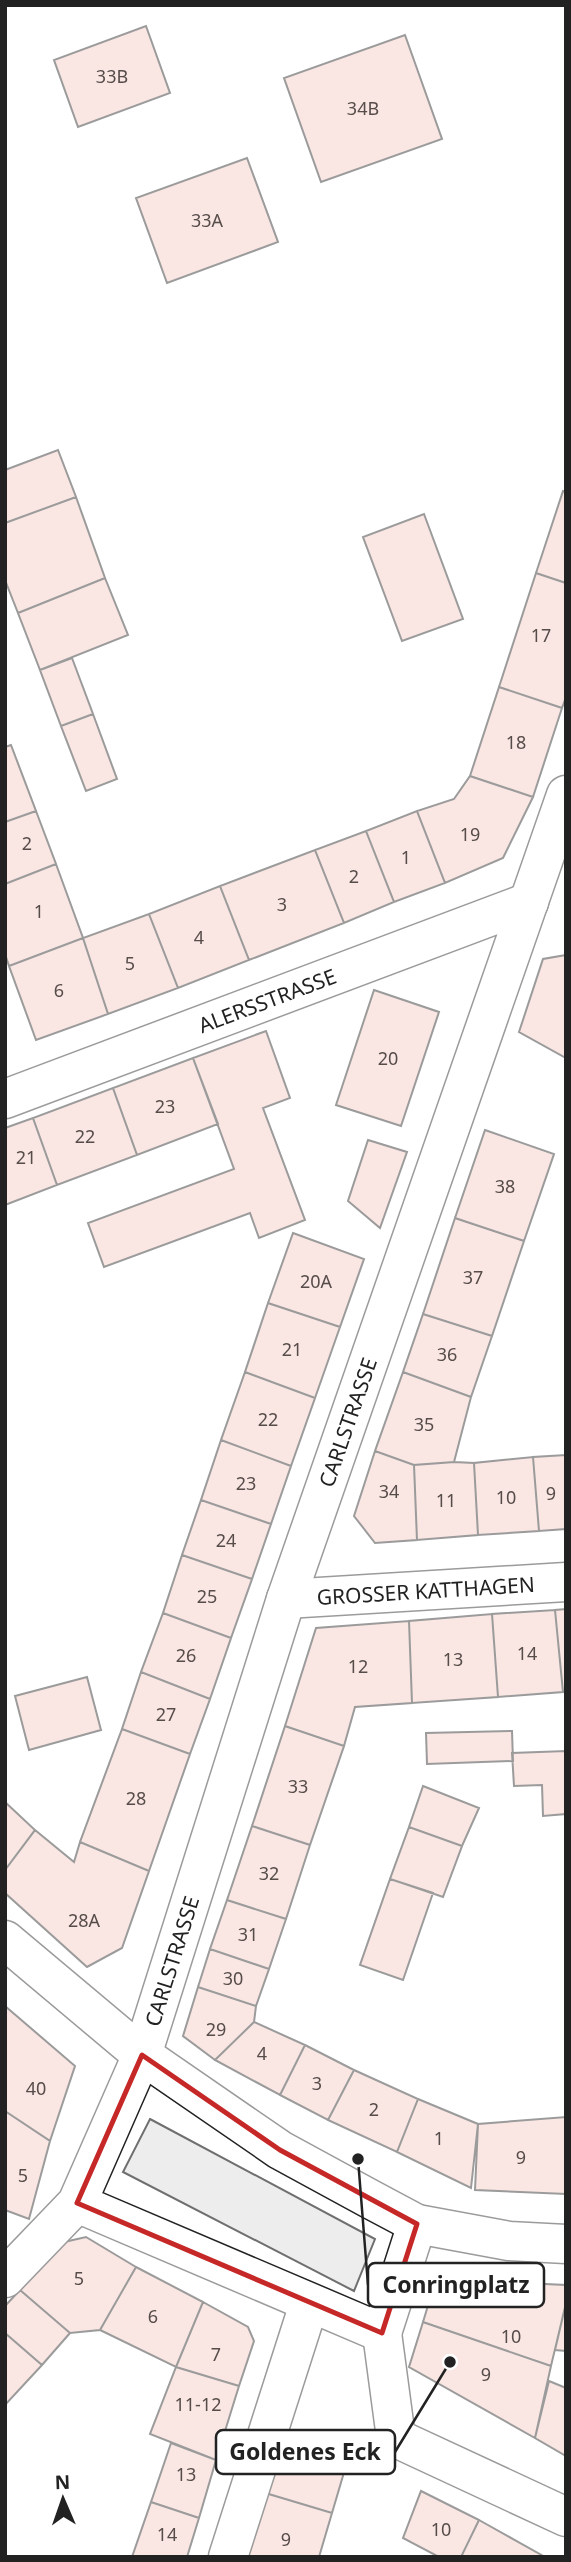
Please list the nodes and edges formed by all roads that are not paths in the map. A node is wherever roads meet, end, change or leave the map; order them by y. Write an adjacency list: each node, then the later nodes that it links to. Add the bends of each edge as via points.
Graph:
1 (566, 794): 2 (street, CARLSTRASSE)
2 (559, 846): 3 (street, CARLSTRASSE)
3 (529, 902): 4 (street, ALERSSTRASSE); 6 (street, CARLSTRASSE)
4 (6, 1096)
5 (566, 1581): 6 (street, GROSSER KATTHAGEN)
6 (286, 1599): 8 (street, CARLSTRASSE)
7 (5, 1940): 8 (street)
8 (142, 2056): 9 (street, CARLSTRASSE); 10 (street, via 280,2150)
9 (77, 2203): 12 (street, CARLSTRASSE); 13 (street)
10 (417, 2224): 11 (street, via 509,2241); 14 (street)
11 (566, 2244)
12 (5, 2278)
13 (309, 2304): 14 (street); 16 (street)
14 (382, 2333): 15 (street, via 397,2438)
15 (566, 2517)
16 (228, 2557)

